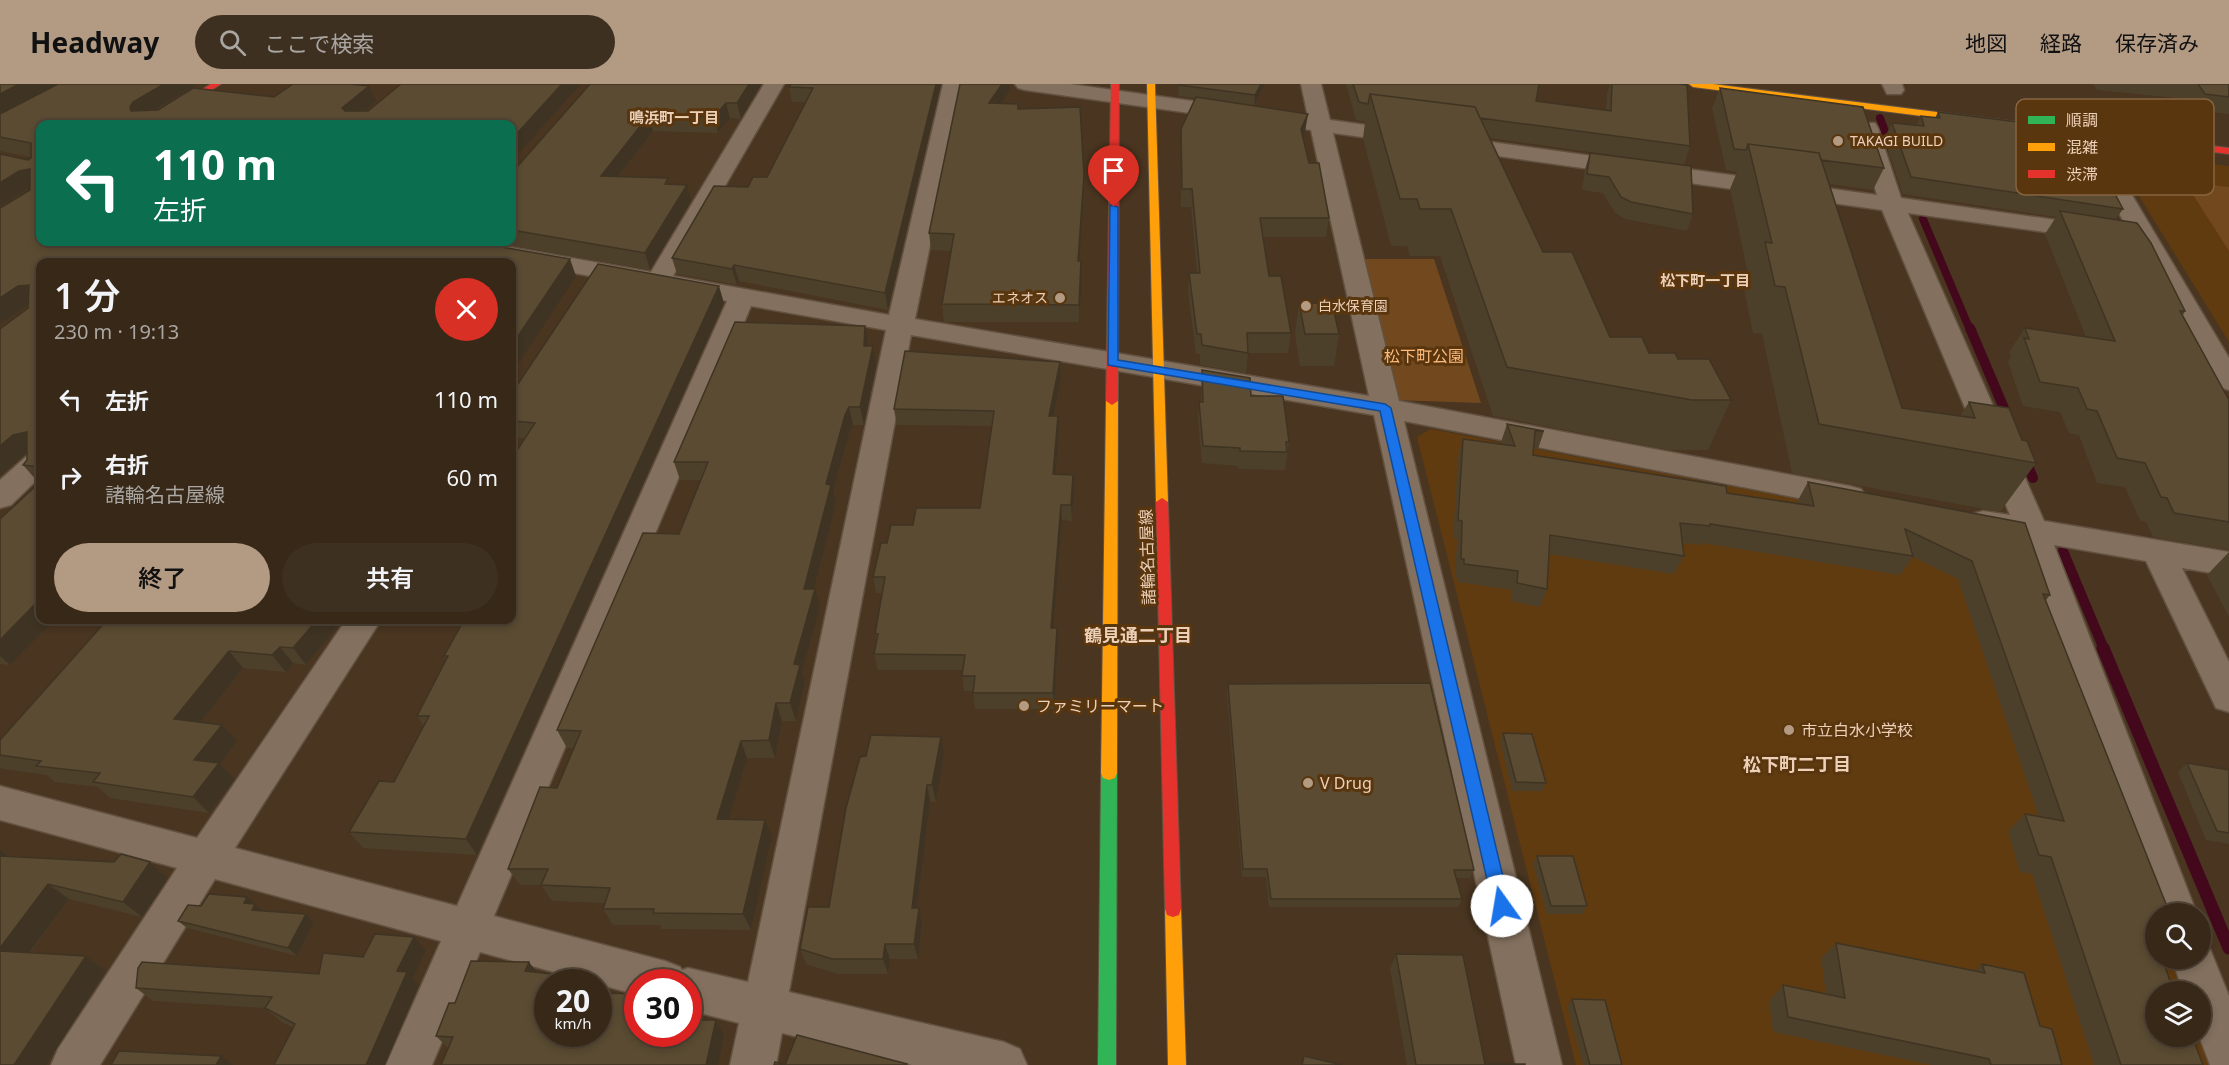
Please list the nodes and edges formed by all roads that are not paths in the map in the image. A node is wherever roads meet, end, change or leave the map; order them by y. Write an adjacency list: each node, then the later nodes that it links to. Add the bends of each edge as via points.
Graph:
1 (218, 84): 10 (main road)
2 (774, 84): 21 (street)
3 (953, 84): 23 (street)
4 (1025, 84): 7 (street)
5 (1311, 84): 12 (street)
6 (1693, 84): 8 (main road)
7 (1115, 90): 9 (street); 24 (main road, 諸輪名古屋線)
8 (1876, 90): 11 (main road); 16 (street)
9 (1151, 93): 12 (street); 25 (main road, 諸輪名古屋線)
10 (159, 120)
11 (2016, 120)
12 (1322, 123): 16 (street); 27 (street)
13 (2214, 149): 14 (main road)
14 (2229, 151)
15 (2121, 195): 17 (street)
16 (1891, 202): 17 (street); 32 (street)
17 (2148, 240): 26 (street)
18 (464, 246): 19 (street)
19 (510, 258)
20 (516, 260): 21 (street, via 590,279)
21 (658, 279): 22 (street)
22 (743, 295): 23 (street); 40 (street)
23 (900, 325): 24 (street); 44 (street)
24 (1112, 363): 25 (street); 50 (main road, 諸輪名古屋線)
25 (1158, 370): 27 (street); 51 (main road, 諸輪名古屋線)
26 (2229, 381)
27 (1385, 408): 30 (street); 52 (street)
28 (36, 465): 29 (street)
29 (0, 497)
30 (1880, 502)
31 (1950, 516): 32 (street)
32 (2033, 532): 33 (street); 39 (street)
33 (2158, 553): 34 (street); 36 (street)
34 (2229, 564)
35 (361, 624): 38 (street)
36 (2229, 698)
37 (0, 803): 38 (street)
38 (205, 860): 40 (street); 46 (street)
39 (2172, 903)
40 (466, 931): 42 (street); 47 (street)
41 (2197, 969): 45 (street)
42 (624, 971)
43 (702, 992): 44 (street)
44 (764, 1008): 48 (street); 49 (street)
45 (2229, 1056)
46 (74, 1065)
47 (409, 1065)
48 (753, 1065)
49 (1004, 1065)
50 (1107, 1065)
51 (1177, 1065)
52 (1539, 1065)

